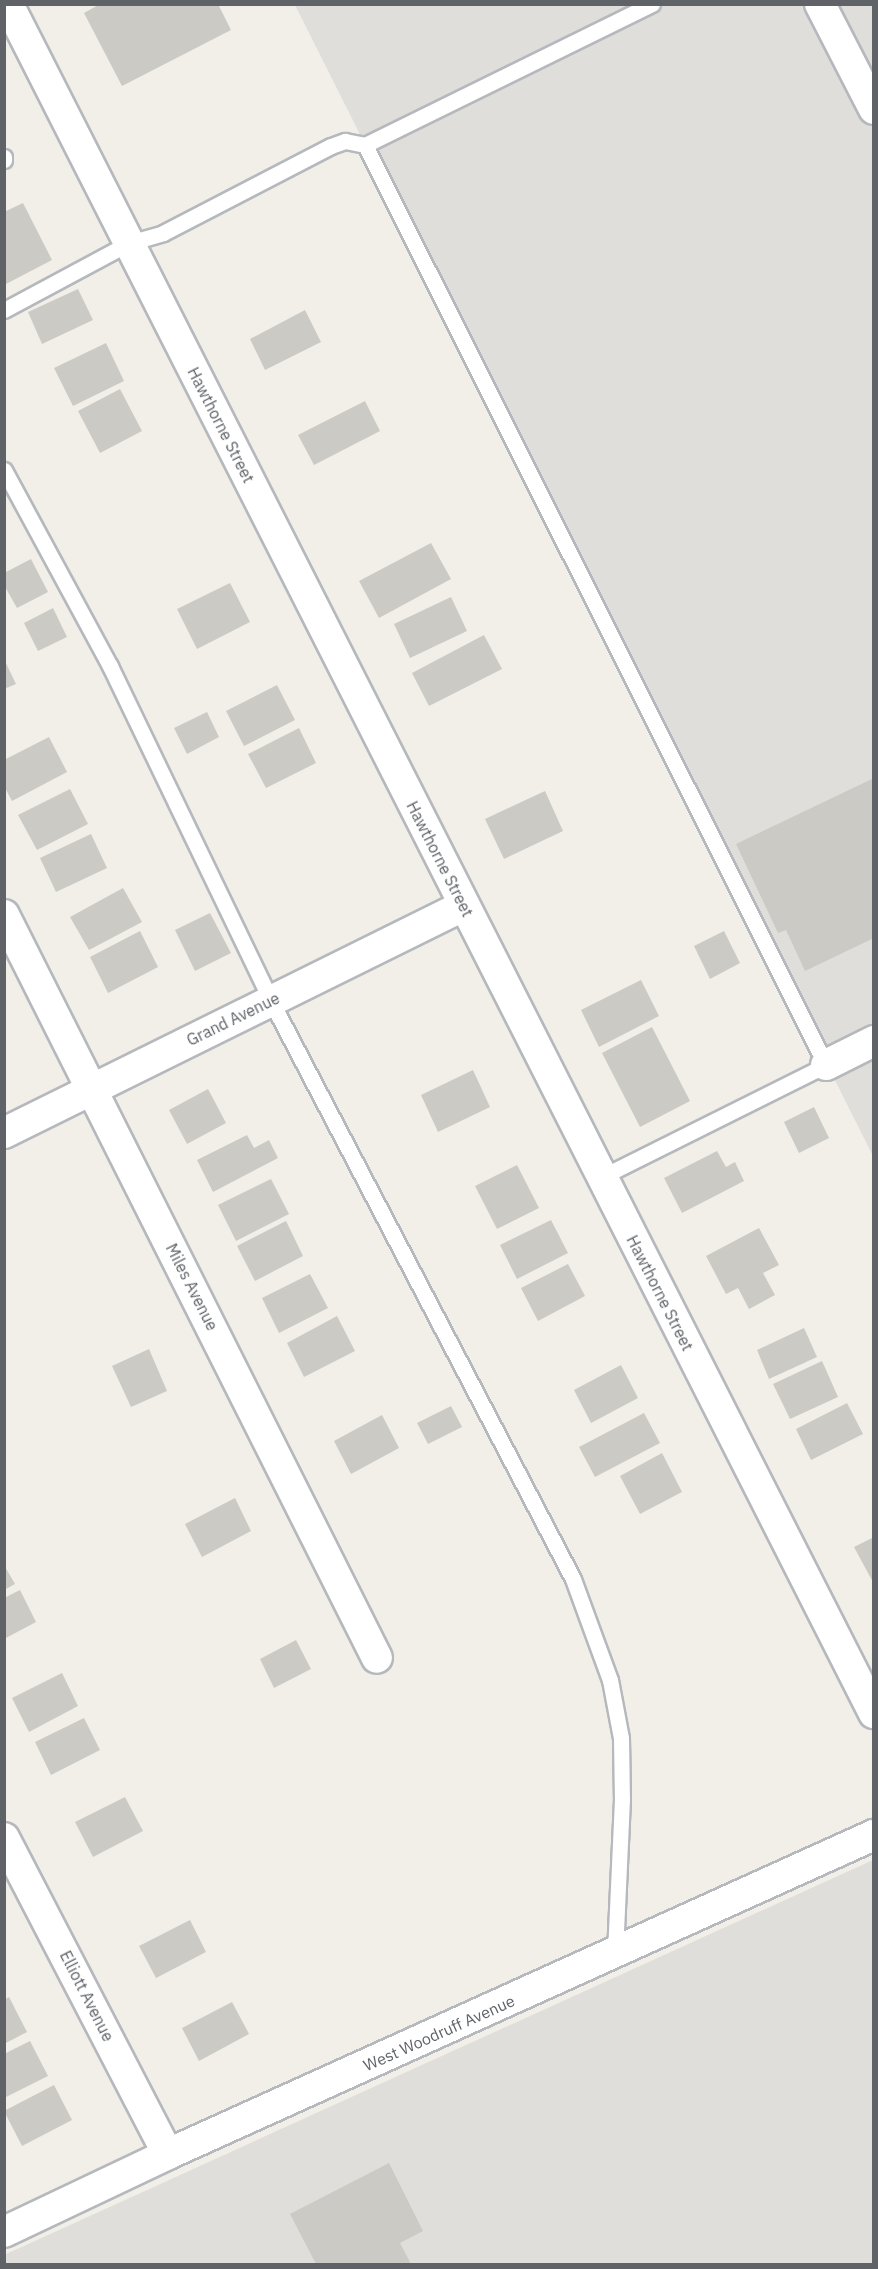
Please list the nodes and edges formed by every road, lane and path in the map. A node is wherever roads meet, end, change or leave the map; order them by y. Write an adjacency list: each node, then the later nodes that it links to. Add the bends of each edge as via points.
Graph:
1 (8, 4): 6 (street, Hawthorne Street)
2 (652, 4): 5 (lane)
3 (820, 4): 4 (street)
4 (873, 109)
5 (365, 145): 6 (lane, via 345,141 331,146 163,233); 13 (lane)
6 (129, 243): 7 (lane); 9 (street, Hawthorne Street)
7 (4, 310)
8 (4, 470): 11 (lane, via 110,666)
9 (463, 906): 11 (street, Grand Avenue); 16 (street, Hawthorne Street)
10 (4, 915): 14 (street, Miles Avenue)
11 (271, 1001): 14 (street, Grand Avenue); 21 (lane, via 573,1579 610,1680 621,1738)
12 (873, 1041): 13 (street)
13 (826, 1065): 16 (lane)
14 (92, 1088): 15 (street, Grand Avenue); 17 (street, Miles Avenue)
15 (4, 1134)
16 (601, 1177): 18 (street, Hawthorne Street)
17 (377, 1658)
18 (873, 1713)
19 (873, 1835): 21 (street, West Woodruff Avenue)
20 (4, 1838): 22 (street, Elliott Avenue)
21 (615, 1953): 22 (street, West Woodruff Avenue)
22 (168, 2154): 23 (street, West Woodruff Avenue)
23 (4, 2232)

